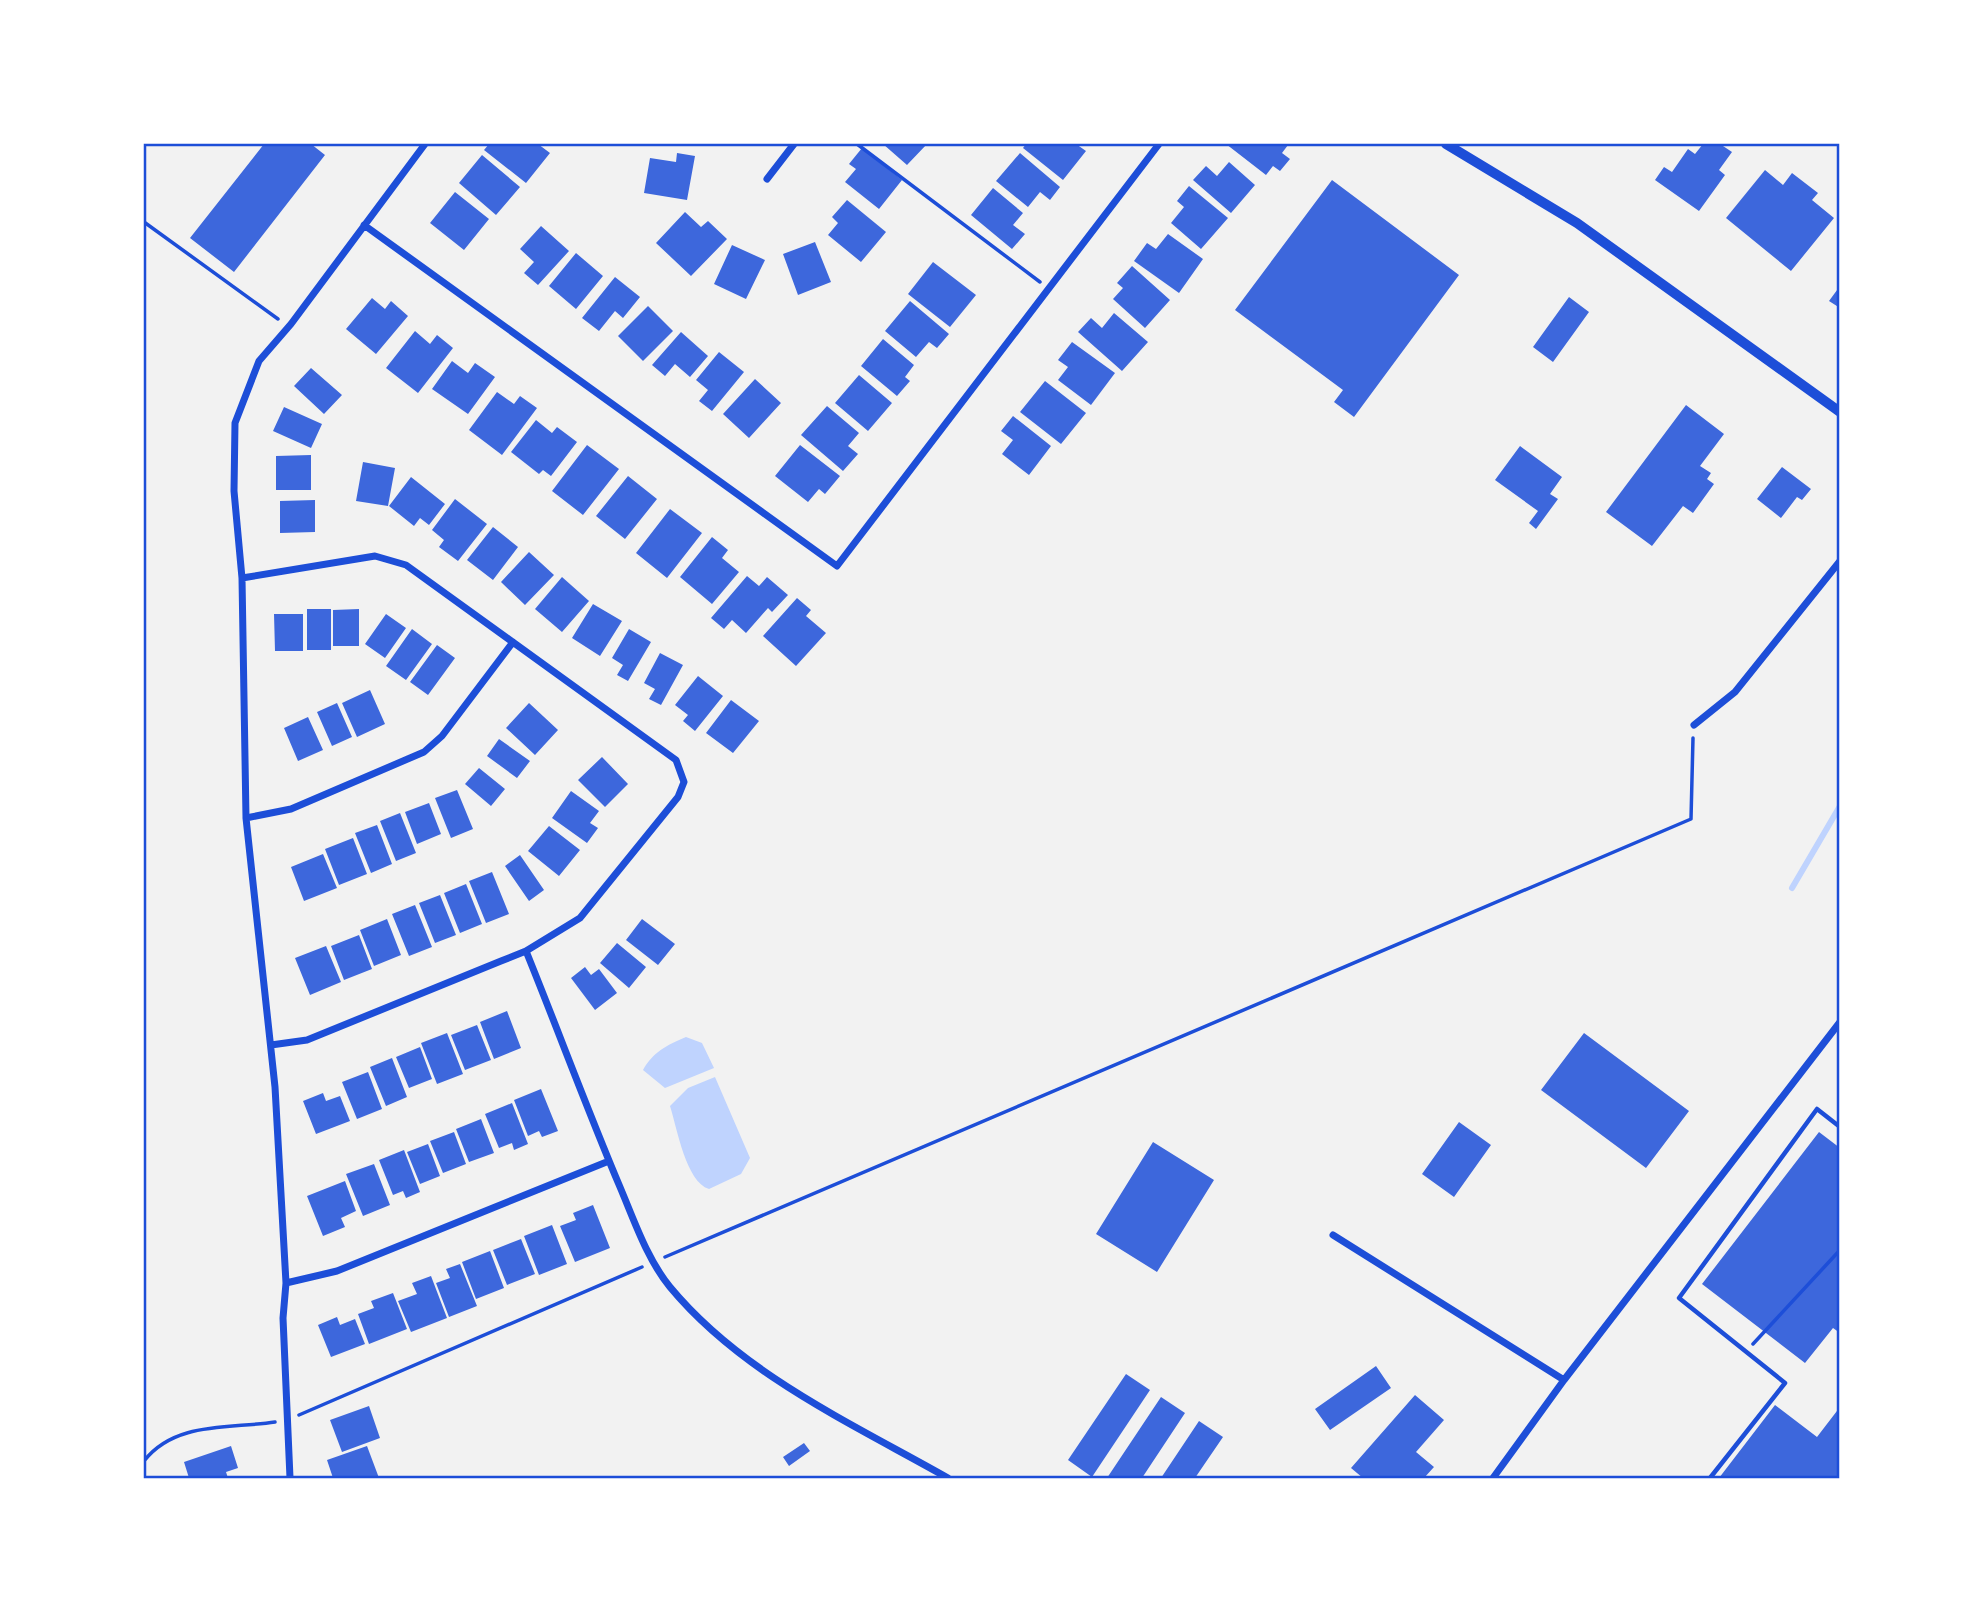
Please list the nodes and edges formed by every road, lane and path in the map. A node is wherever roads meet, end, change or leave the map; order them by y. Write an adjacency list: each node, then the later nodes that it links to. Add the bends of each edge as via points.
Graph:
1 (425, 144): 8 (street)
2 (794, 144): 6 (street)
3 (857, 144): 9 (path)
4 (1159, 144): 9 (street)
5 (1446, 144): 11 (street, via 1577,223)
6 (767, 179)
7 (144, 222): 10 (path, via 271,317)
8 (364, 225): 9 (street, via 837,566); 10 (street)
9 (1048, 289)
10 (291, 324): 13 (street, via 259,361 235,423 234,491)
11 (1839, 412)
12 (1839, 561): 15 (street, via 1735,692)
13 (242, 578): 14 (street, via 375,556 406,565); 16 (street)
14 (513, 642): 16 (street, via 442,736 424,752 291,809); 17 (street, via 676,760 684,782 678,797 580,918)
15 (1694, 725): 24 (path, via 1691,819)
16 (246, 818): 19 (street)
17 (526, 951): 19 (street, via 307,1040); 21 (street)
18 (1839, 1022): 27 (street)
19 (271, 1045): 25 (street)
20 (1839, 1127): 33 (lane, via 1817,1110 1679,1298 1785,1383)
21 (609, 1161): 24 (street); 25 (street, via 337,1271)
22 (1333, 1235): 27 (street)
23 (1839, 1251): 26 (path)
24 (654, 1262): 28 (path); 31 (street, via 668,1285 700,1319 759,1369)
25 (286, 1283): 28 (street)
26 (1764, 1332)
27 (1564, 1380): 32 (street)
28 (288, 1419): 29 (path, via 199,1429 171,1438); 30 (street)
29 (144, 1461)
30 (290, 1479)
31 (948, 1479)
32 (1493, 1479)
33 (1710, 1479)

